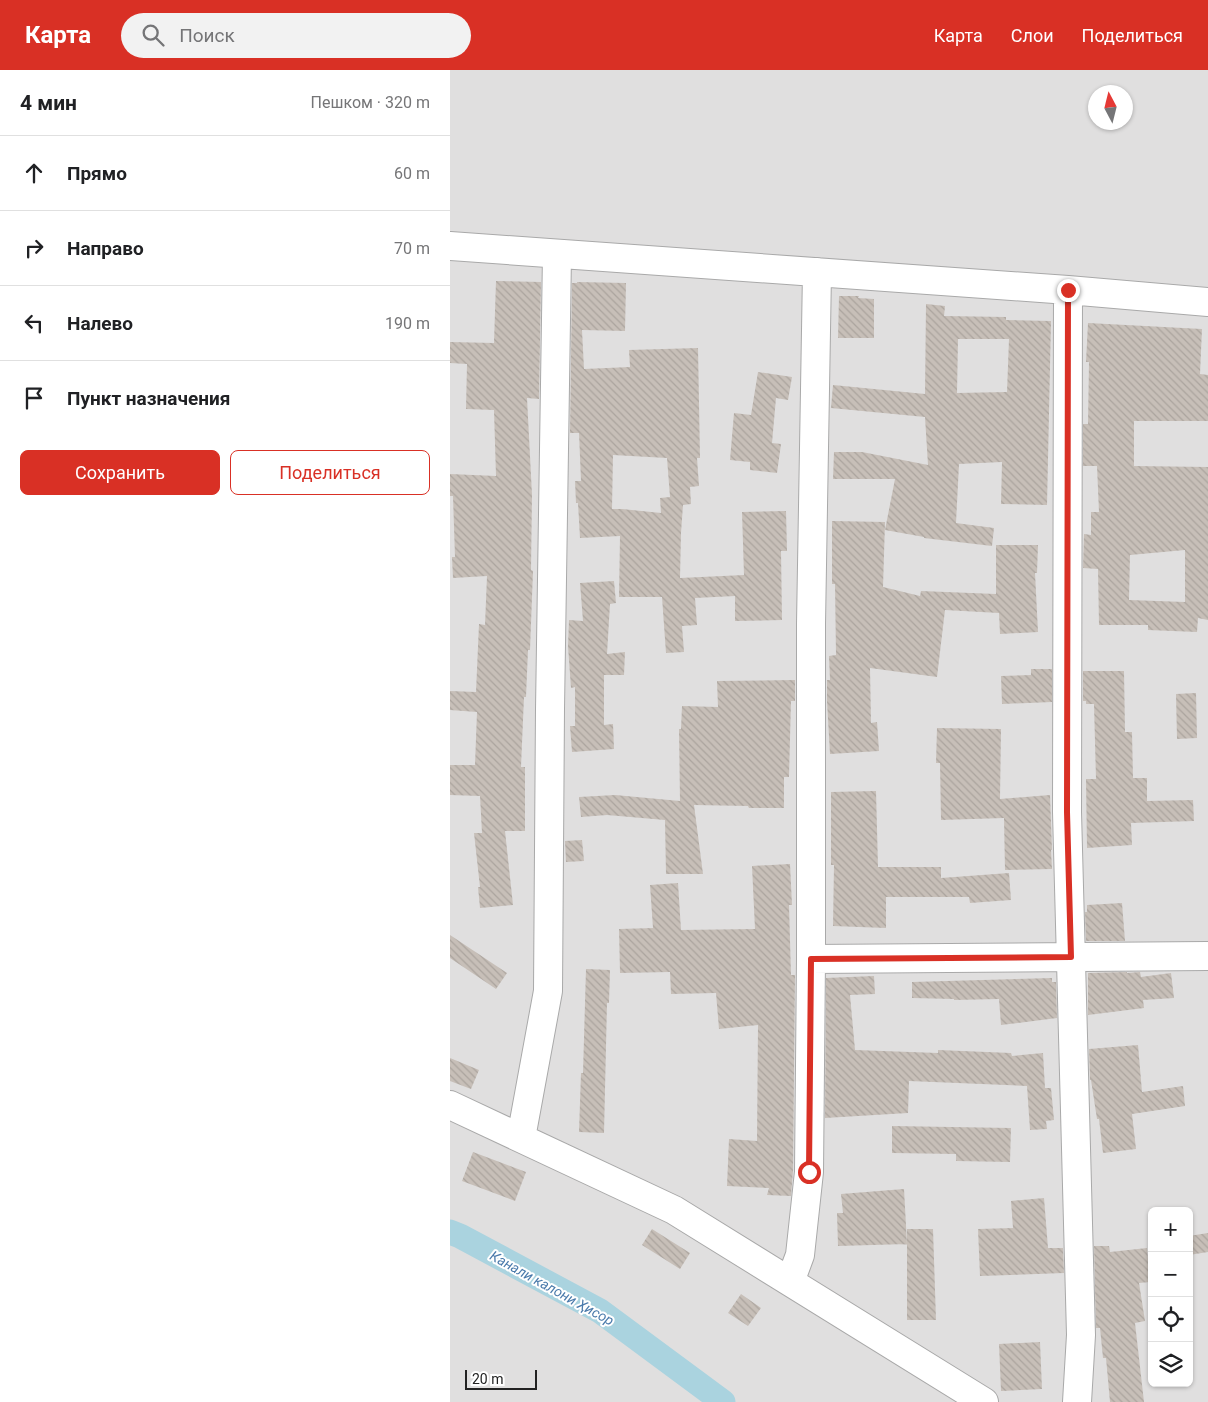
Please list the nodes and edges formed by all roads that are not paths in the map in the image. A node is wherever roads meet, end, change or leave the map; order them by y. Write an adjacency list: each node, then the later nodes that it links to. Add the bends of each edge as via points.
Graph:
1 (450, 246): 2 (street)
2 (557, 254): 3 (street); 10 (street, via 548,991)
3 (817, 272): 4 (street); 8 (street, via 810,624)
4 (1068, 290): 5 (street); 7 (street, via 1067,812)
5 (1208, 302)
6 (1208, 956): 7 (street)
7 (1071, 957): 8 (street); 13 (street, via 1081,1335)
8 (811, 959): 11 (street, via 809,1172 800,1256)
9 (450, 1105): 10 (street)
10 (521, 1138): 11 (street, via 674,1210)
11 (790, 1282): 12 (street)
12 (984, 1402)
13 (1077, 1402)

